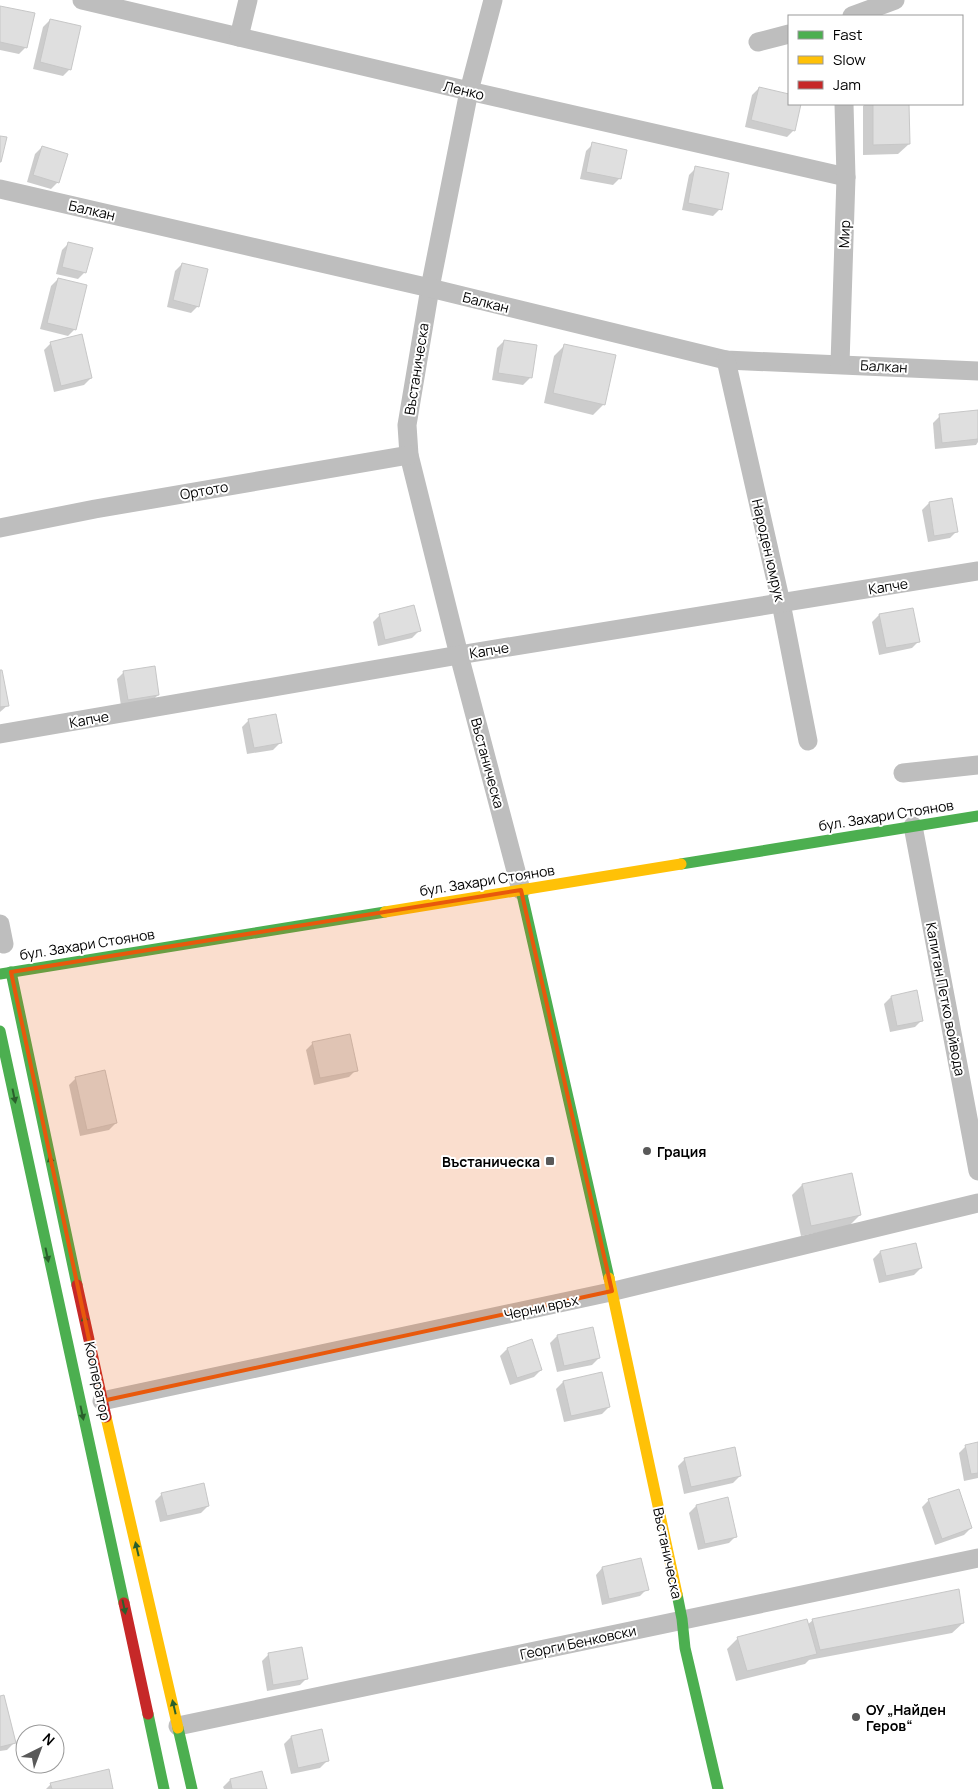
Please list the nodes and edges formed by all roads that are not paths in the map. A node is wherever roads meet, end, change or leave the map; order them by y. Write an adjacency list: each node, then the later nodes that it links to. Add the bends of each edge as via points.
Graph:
1 (82, 0): 7 (street, Ленко)
2 (248, 0): 7 (street)
3 (493, 0): 9 (street, Въстаническа)
4 (894, 0): 5 (street)
5 (855, 15)
6 (788, 34): 8 (street)
7 (238, 37): 9 (street, Ленко)
8 (758, 42)
9 (469, 91): 11 (street, Ленко); 13 (street, Въстаническа)
10 (844, 105): 11 (street, Мир)
11 (846, 176): 15 (street, Мир)
12 (0, 190): 13 (street, Балкан)
13 (430, 288): 14 (street, Балкан); 17 (street, Въстаническа, via 407,425)
14 (726, 360): 15 (street, Балкан); 20 (street, Народен юмрук)
15 (840, 364): 16 (street, Балкан)
16 (978, 371)
17 (409, 455): 18 (street, Ортото); 21 (street, Въстаническа)
18 (0, 528)
19 (978, 571): 20 (street, Капче)
20 (781, 604): 21 (street, Капче); 23 (street, Народен юмрук)
21 (459, 655): 22 (street, Капче); 28 (street, Въстаническа)
22 (0, 734)
23 (808, 741)
24 (978, 765): 25 (street)
25 (903, 774)
26 (978, 816): 27 (main road, бул. Захари Стоянов)
27 (913, 826): 28 (main road, бул. Захари Стоянов); 33 (street, Капитан Петко войвода)
28 (521, 890): 31 (main road, бул. Захари Стоянов); 35 (main road, Въстаническа)
29 (0, 924): 30 (street)
30 (4, 944)
31 (6, 973): 36 (main road, Кооператор, one-way to 31, via 36,1093)
32 (0, 1031): 40 (main road, Кооператор, one-way to 40)
33 (978, 1172)
34 (978, 1203): 35 (street, Черни връх)
35 (612, 1291): 36 (street, Черни връх); 38 (main road, Въстаническа)
36 (102, 1401): 39 (main road, Кооператор, one-way to 36)
37 (978, 1558): 38 (street, Георги Бенковски)
38 (682, 1619): 39 (street, Георги Бенковски); 42 (main road, Въстаническа, via 685,1648)
39 (178, 1726): 41 (main road, Кооператор)
40 (164, 1789)
41 (192, 1789)
42 (718, 1789)

